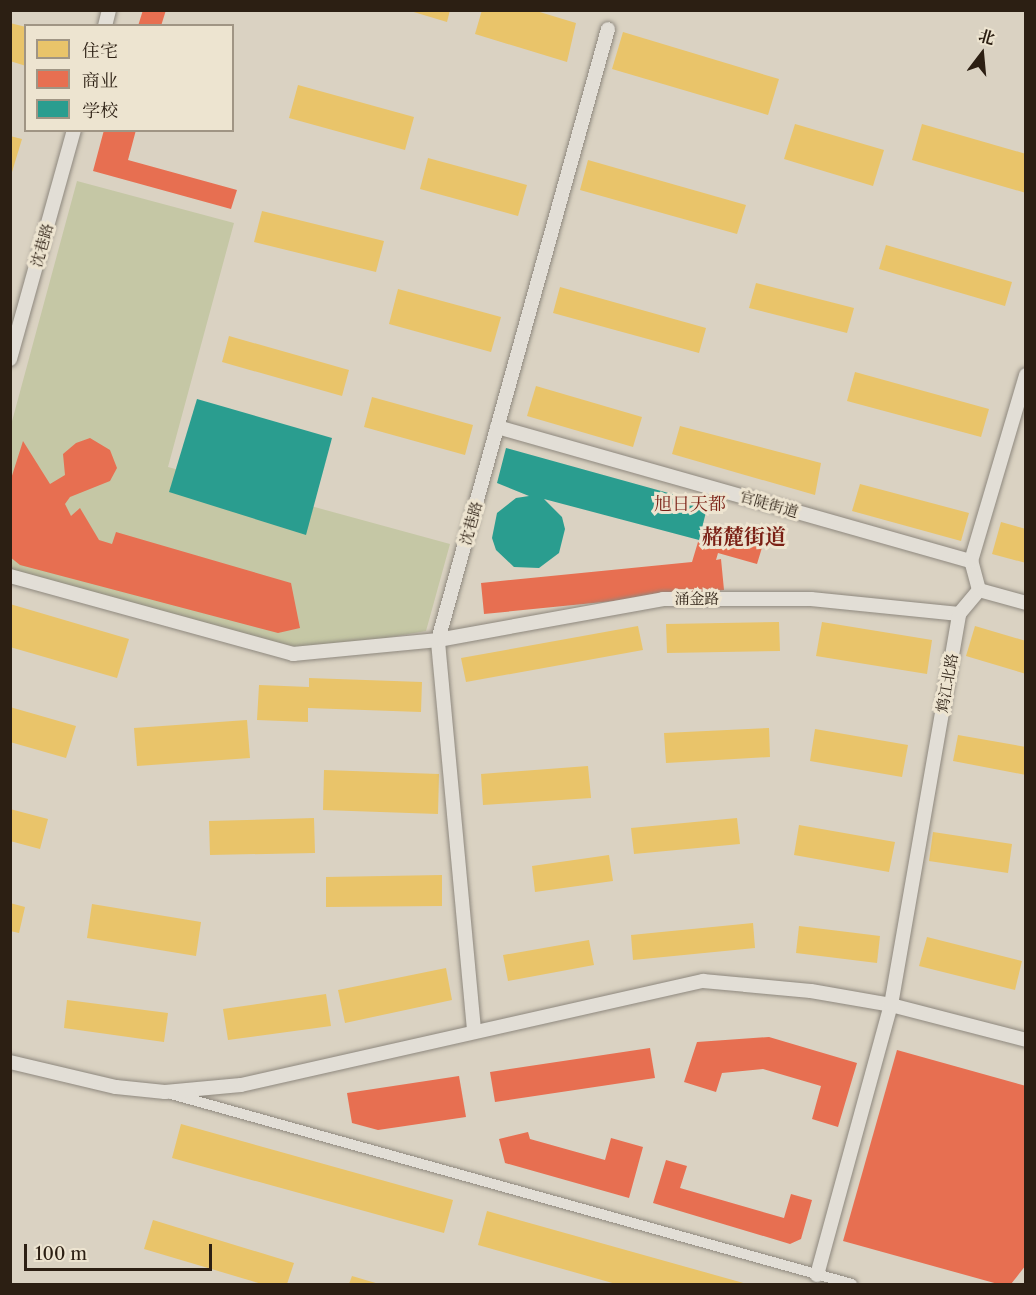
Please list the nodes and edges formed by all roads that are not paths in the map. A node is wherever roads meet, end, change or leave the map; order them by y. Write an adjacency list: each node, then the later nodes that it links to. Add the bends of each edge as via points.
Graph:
1 (608, 29): 5 (street, 沈巷路)
2 (73, 132): 3 (street, 沈巷路)
3 (10, 359)
4 (1026, 375): 6 (street)
5 (497, 427): 6 (street, 官陡街道); 11 (street, 沈巷路)
6 (972, 561): 8 (street)
7 (10, 576): 11 (street, 涌金路, via 292,654)
8 (979, 590): 9 (street); 10 (street, 鸩江北路)
9 (1026, 603)
10 (959, 614): 11 (street, 涌金路, via 811,598 663,598); 12 (street, 鸩江北路)
11 (438, 640): 13 (street, 沈巷路)
12 (891, 1005): 13 (street, via 811,991 703,981); 14 (street); 17 (street, 鸩江北路)
13 (474, 1030): 16 (street, via 241,1085)
14 (1026, 1040)
15 (10, 1062): 16 (street, via 116,1087)
16 (165, 1092): 17 (street)
17 (817, 1275): 18 (street)
18 (852, 1284)

